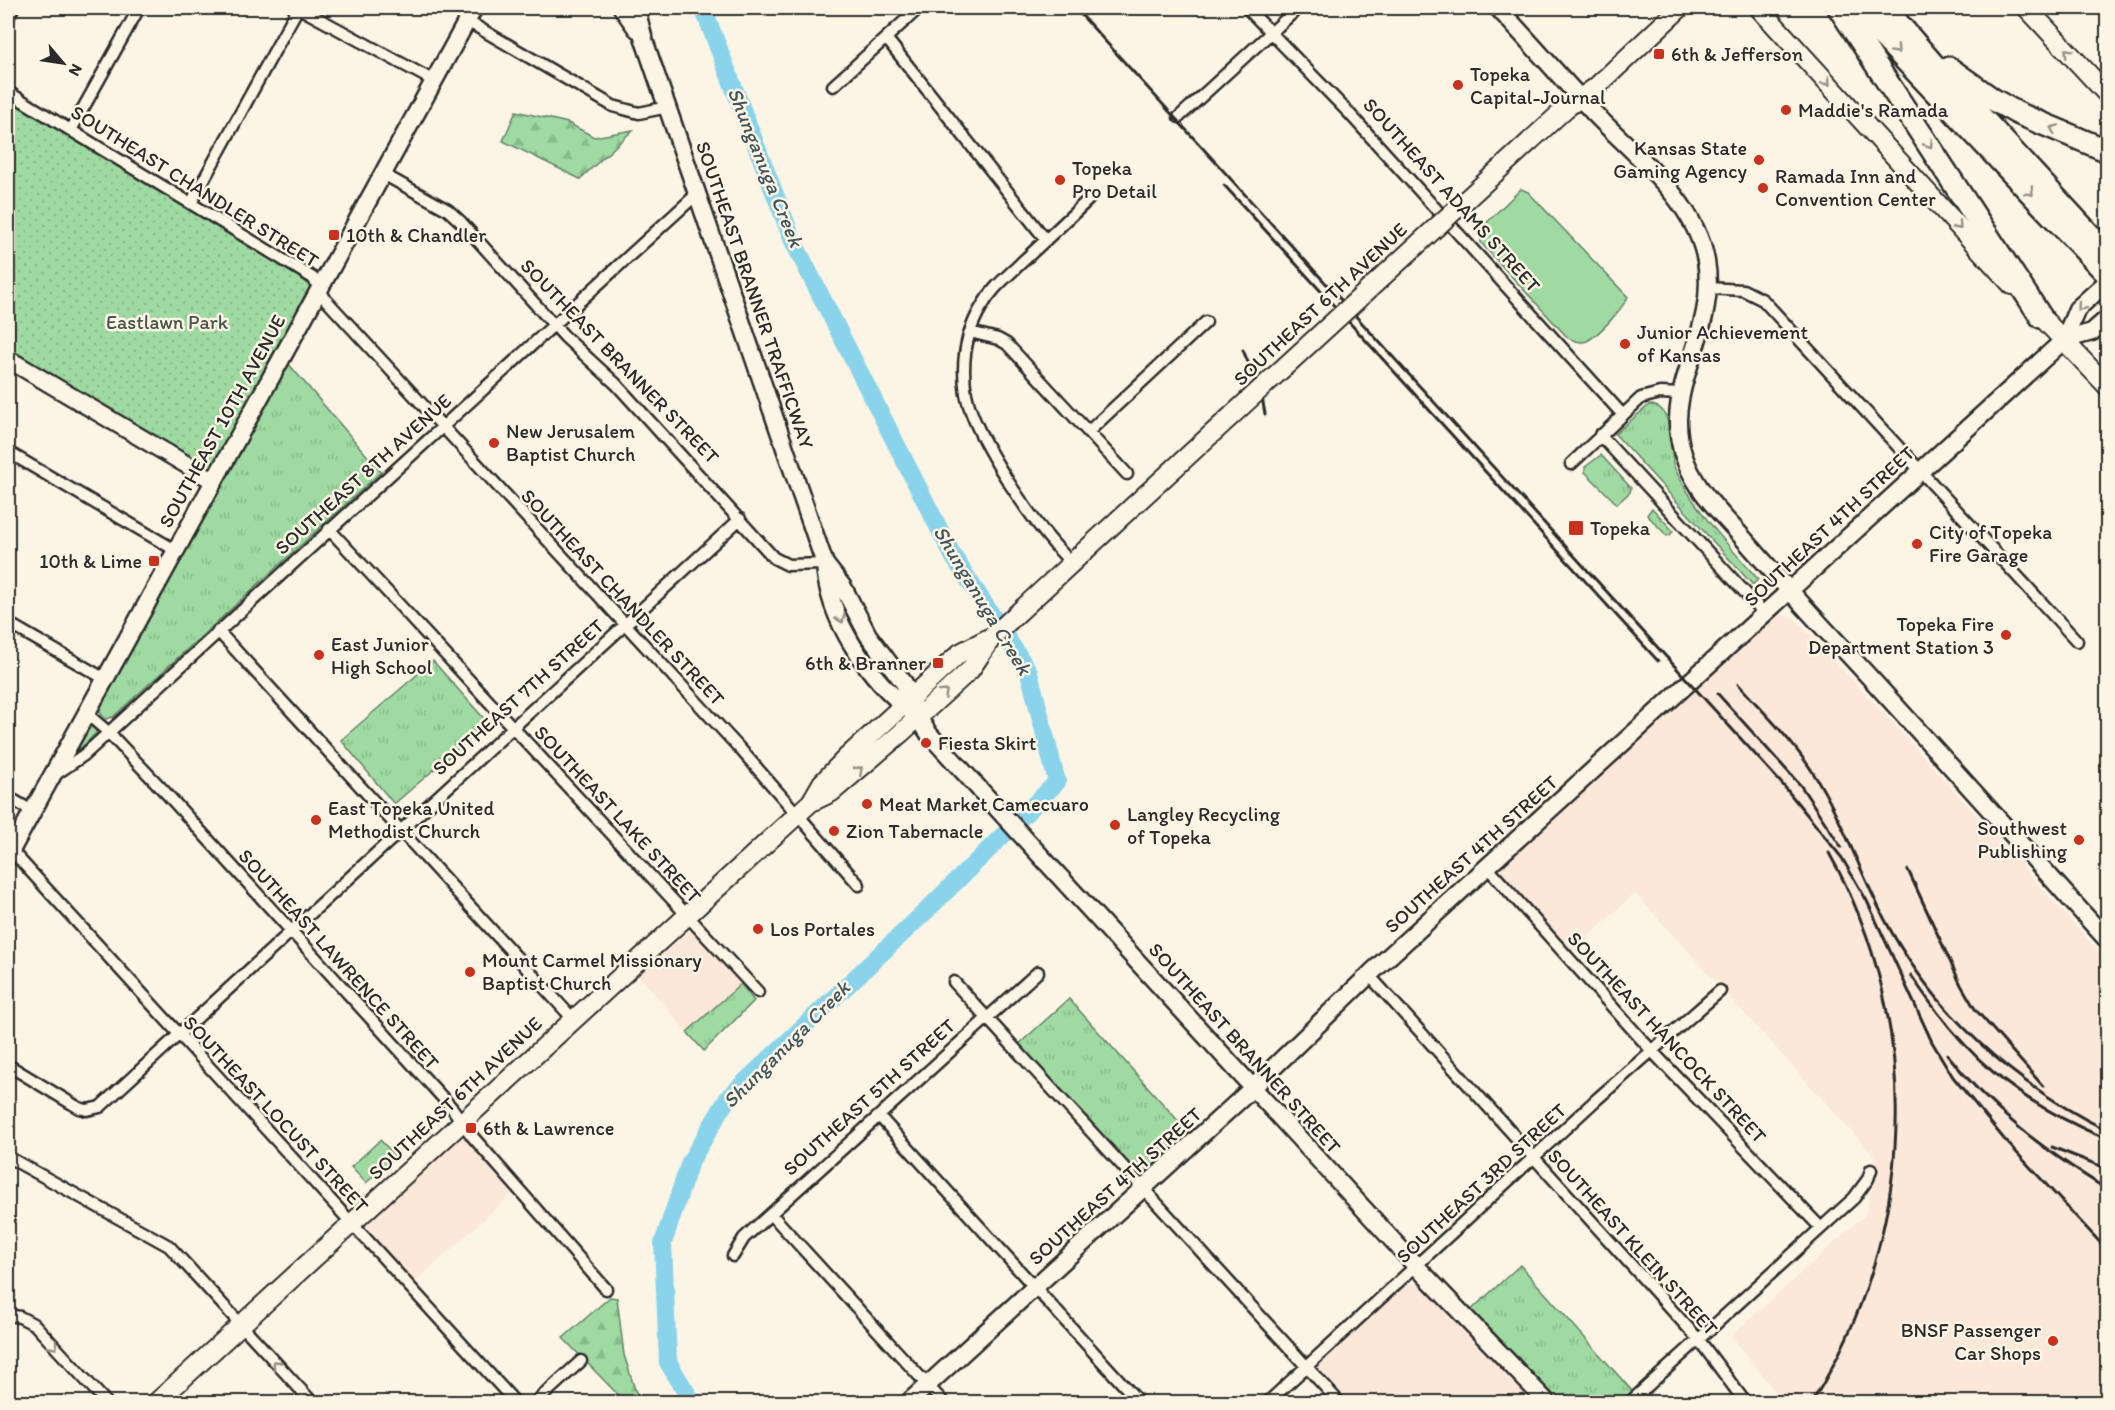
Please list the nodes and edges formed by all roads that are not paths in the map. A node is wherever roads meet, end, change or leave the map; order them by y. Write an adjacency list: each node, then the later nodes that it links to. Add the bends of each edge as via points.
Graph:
1 (13, 8): 17 (street)
2 (139, 8): 29 (street)
3 (299, 8): 22 (street); 34 (street)
4 (622, 8): 20 (street, SOUTHEAST BRANNER TRAFFICWAY)
5 (636, 8): 20 (street, SOUTHEAST BRANNER TRAFFICWAY)
6 (919, 8): 19 (street)
7 (1247, 8): 18 (street, SOUTHEAST ADAMS STREET)
8 (1298, 8): 18 (street)
9 (1497, 8): 26 (street)
10 (1680, 8): 26 (main road, SOUTHEAST 6TH AVENUE)
11 (1759, 8): 41 (main road, one-way to 41)
12 (1839, 8): 41 (highway, one-way to 41)
13 (1856, 8): 36 (highway, one-way to 36)
14 (1885, 8): 21 (highway)
15 (2027, 8): 25 (main road, one-way to 15)
16 (470, 14): 22 (street, SOUTHEAST 10TH AVENUE); 27 (street, via 613,106 639,113)
17 (8, 18)
18 (1270, 33): 28 (street); 50 (street, SOUTHEAST ADAMS STREET, via 1348,112)
19 (886, 38): 23 (street); 35 (street)
20 (644, 40): 27 (street, SOUTHEAST BRANNER TRAFFICWAY)
21 (1920, 46): 30 (highway, one-way to 21, via 1994,100); 36 (highway)
22 (434, 81): 31 (street, SOUTHEAST 10TH AVENUE)
23 (833, 87)
24 (8, 92): 29 (street, SOUTHEAST CHANDLER STREET)
25 (2108, 95)
26 (1580, 98): 39 (street, via 1654,174 1694,226 1706,261); 62 (main road, SOUTHEAST 6TH AVENUE, bridge)
27 (668, 107): 32 (street, SOUTHEAST BRANNER TRAFFICWAY)
28 (1179, 117)
29 (71, 130): 34 (street, SOUTHEAST CHANDLER STREET)
30 (2108, 151)
31 (383, 174): 40 (street, SOUTHEAST 10TH AVENUE); 44 (street, SOUTHEAST BRANNER STREET, via 448,210)
32 (698, 193): 44 (street, SOUTHEAST 8TH AVENUE); 63 (street, SOUTHEAST BRANNER TRAFFICWAY)
33 (1089, 199): 35 (street)
34 (190, 202): 40 (street, SOUTHEAST CHANDLER STREET, via 303,270)
35 (1046, 240): 45 (street, via 993,290)
36 (2098, 250): 37 (highway)
37 (2108, 275)
38 (2108, 281): 46 (street, SOUTHEAST 4TH STREET, one-way to 46, via 2077,309)
39 (1708, 288): 49 (street, via 1704,323); 56 (street, via 1743,290 1763,299)
40 (320, 289): 51 (street, SOUTHEAST CHANDLER STREET); 58 (street, SOUTHEAST 10TH AVENUE)
41 (2041, 316): 46 (main road)
42 (2108, 318): 46 (street, SOUTHEAST 4TH STREET, via 2092,332)
43 (1206, 322): 52 (street)
44 (554, 325): 51 (street, SOUTHEAST 8TH AVENUE); 59 (street, SOUTHEAST BRANNER STREET, via 616,384)
45 (970, 332): 52 (street, via 1006,344); 62 (street, via 964,359 969,405 1033,520)
46 (2064, 340): 48 (main road); 56 (street, SOUTHEAST 4TH STREET)
47 (8, 359): 58 (street)
48 (2108, 387)
49 (1680, 394): 50 (street, via 1650,394); 64 (street, via 1678,424 1682,449 1700,488)
50 (1622, 414): 53 (street)
51 (441, 427): 60 (street, SOUTHEAST 8TH AVENUE); 67 (street, SOUTHEAST CHANDLER STREET)
52 (1088, 432): 57 (street)
53 (1600, 435): 55 (street); 65 (street)
54 (8, 452): 61 (street)
55 (1570, 464)
56 (1921, 470): 64 (street, SOUTHEAST 4TH STREET); 70 (street)
57 (1127, 474)
58 (214, 481): 61 (street, SOUTHEAST 10TH AVENUE)
59 (740, 519): 63 (street, SOUTHEAST BRANNER STREET, via 774,558 788,565); 67 (street, SOUTHEAST 7TH STREET)
60 (329, 529): 68 (street, SOUTHEAST 8TH AVENUE); 75 (street, SOUTHEAST LAKE STREET)
61 (175, 550): 71 (street, SOUTHEAST 10TH AVENUE)
62 (1072, 563): 69 (main road, SOUTHEAST 6TH AVENUE)
63 (825, 564): 72 (street, SOUTHEAST BRANNER STREET, via 843,587 868,635 904,683)
64 (1789, 591): 65 (street, SOUTHEAST 4TH STREET); 88 (street)
65 (1765, 614): 84 (street, SOUTHEAST 4TH STREET)
66 (8, 623): 71 (street)
67 (624, 625): 75 (street, SOUTHEAST 7TH STREET); 81 (street, SOUTHEAST CHANDLER STREET)
68 (218, 631): 76 (street, SOUTHEAST 8TH AVENUE); 82 (street)
69 (993, 636): 72 (main road, SOUTHEAST 6TH AVENUE, via 960,653); 74 (main road, SOUTHEAST 6TH AVENUE, one-way to 69, via 970,670)
70 (2077, 641)
71 (105, 678): 73 (street, SOUTHEAST 10TH AVENUE)
72 (907, 702): 74 (street, SOUTHEAST BRANNER STREET); 79 (main road, SOUTHEAST 6TH AVENUE, via 822,783)
73 (86, 713): 76 (street, SOUTHEAST LAWRENCE STREET); 77 (street, SOUTHEAST 10TH AVENUE)
74 (918, 717): 79 (main road, SOUTHEAST 6TH AVENUE, one-way to 74, via 840,786); 99 (street, SOUTHEAST BRANNER STREET, via 928,734)
75 (512, 728): 82 (street, SOUTHEAST 7TH STREET); 86 (street, SOUTHEAST LAKE STREET)
76 (108, 732): 77 (street, SOUTHEAST 8TH AVENUE, via 84,755); 87 (street, SOUTHEAST LAWRENCE STREET)
77 (50, 778): 80 (street, SOUTHEAST 10TH AVENUE)
78 (8, 797): 80 (street)
79 (811, 802): 81 (main road, SOUTHEAST 6TH AVENUE)
80 (32, 811): 83 (street, SOUTHEAST 10TH AVENUE)
81 (797, 815): 85 (street, SOUTHEAST CHANDLER STREET); 86 (main road, SOUTHEAST 6TH AVENUE)
82 (401, 829): 87 (street, SOUTHEAST 7TH STREET); 95 (street)
83 (9, 853): 96 (street, SOUTHEAST LOCUST STREET)
84 (1488, 868): 90 (street, SOUTHEAST 4TH STREET); 97 (street, SOUTHEAST HANCOCK STREET)
85 (859, 885)
86 (688, 915): 93 (street, SOUTHEAST LAKE STREET); 95 (main road, SOUTHEAST 6TH AVENUE)
87 (289, 932): 96 (street, SOUTHEAST 7TH STREET); 101 (street, SOUTHEAST LAWRENCE STREET)
88 (2108, 941)
89 (1038, 972): 94 (street, SOUTHEAST 5TH STREET)
90 (1368, 975): 99 (street, SOUTHEAST 4TH STREET); 103 (street, SOUTHEAST KLEIN STREET)
91 (954, 982): 94 (street)
92 (1720, 991): 97 (street, SOUTHEAST 3RD STREET)
93 (758, 992)
94 (987, 1019): 100 (street, SOUTHEAST 5TH STREET); 105 (street)
95 (574, 1020): 101 (main road, SOUTHEAST 6TH AVENUE)
96 (178, 1034): 98 (street, SOUTHEAST 7TH STREET, via 100,1107 87,1110); 107 (street, SOUTHEAST LOCUST STREET)
97 (1651, 1050): 103 (street, SOUTHEAST 3RD STREET); 108 (street, SOUTHEAST HANCOCK STREET)
98 (8, 1065)
99 (1252, 1087): 105 (street, SOUTHEAST 4TH STREET); 110 (street, SOUTHEAST BRANNER STREET)
100 (879, 1116): 106 (street, SOUTHEAST 5TH STREET); 111 (street)
101 (462, 1122): 107 (main road, SOUTHEAST 6TH AVENUE); 112 (street, SOUTHEAST LAWRENCE STREET)
102 (8, 1156): 114 (street, via 165,1243)
103 (1534, 1159): 110 (street, SOUTHEAST 3RD STREET); 115 (street, SOUTHEAST KLEIN STREET)
104 (1871, 1170): 108 (street, via 1854,1198)
105 (1143, 1188): 111 (street, SOUTHEAST 4TH STREET); 117 (street)
106 (771, 1214): 109 (street, SOUTHEAST 5TH STREET, via 744,1238); 118 (street)
107 (352, 1223): 114 (main road, SOUTHEAST 6TH AVENUE); 122 (street, SOUTHEAST LOCUST STREET)
108 (1821, 1228): 115 (street)
109 (733, 1256)
110 (1417, 1267): 117 (street, SOUTHEAST 3RD STREET); 129 (street, SOUTHEAST BRANNER STREET)
111 (1036, 1287): 118 (street, SOUTHEAST 4TH STREET); 126 (street)
112 (606, 1289)
113 (8, 1315): 119 (street, one-way to 119, via 35,1325)
114 (240, 1326): 120 (main road, SOUTHEAST 6TH AVENUE); 121 (street, one-way to 114)
115 (1699, 1340): 130 (street); 131 (street, SOUTHEAST KLEIN STREET)
116 (581, 1361): 123 (street)
117 (1306, 1366): 127 (street, SOUTHEAST 3RD STREET); 128 (street)
118 (928, 1386): 124 (street, SOUTHEAST 4TH STREET); 125 (street)
119 (106, 1402)
120 (157, 1402)
121 (312, 1402)
122 (515, 1402)
123 (536, 1402)
124 (909, 1402)
125 (943, 1402)
126 (1139, 1402)
127 (1268, 1402)
128 (1339, 1402)
129 (1547, 1402)
130 (1630, 1402)
131 (1745, 1402)

